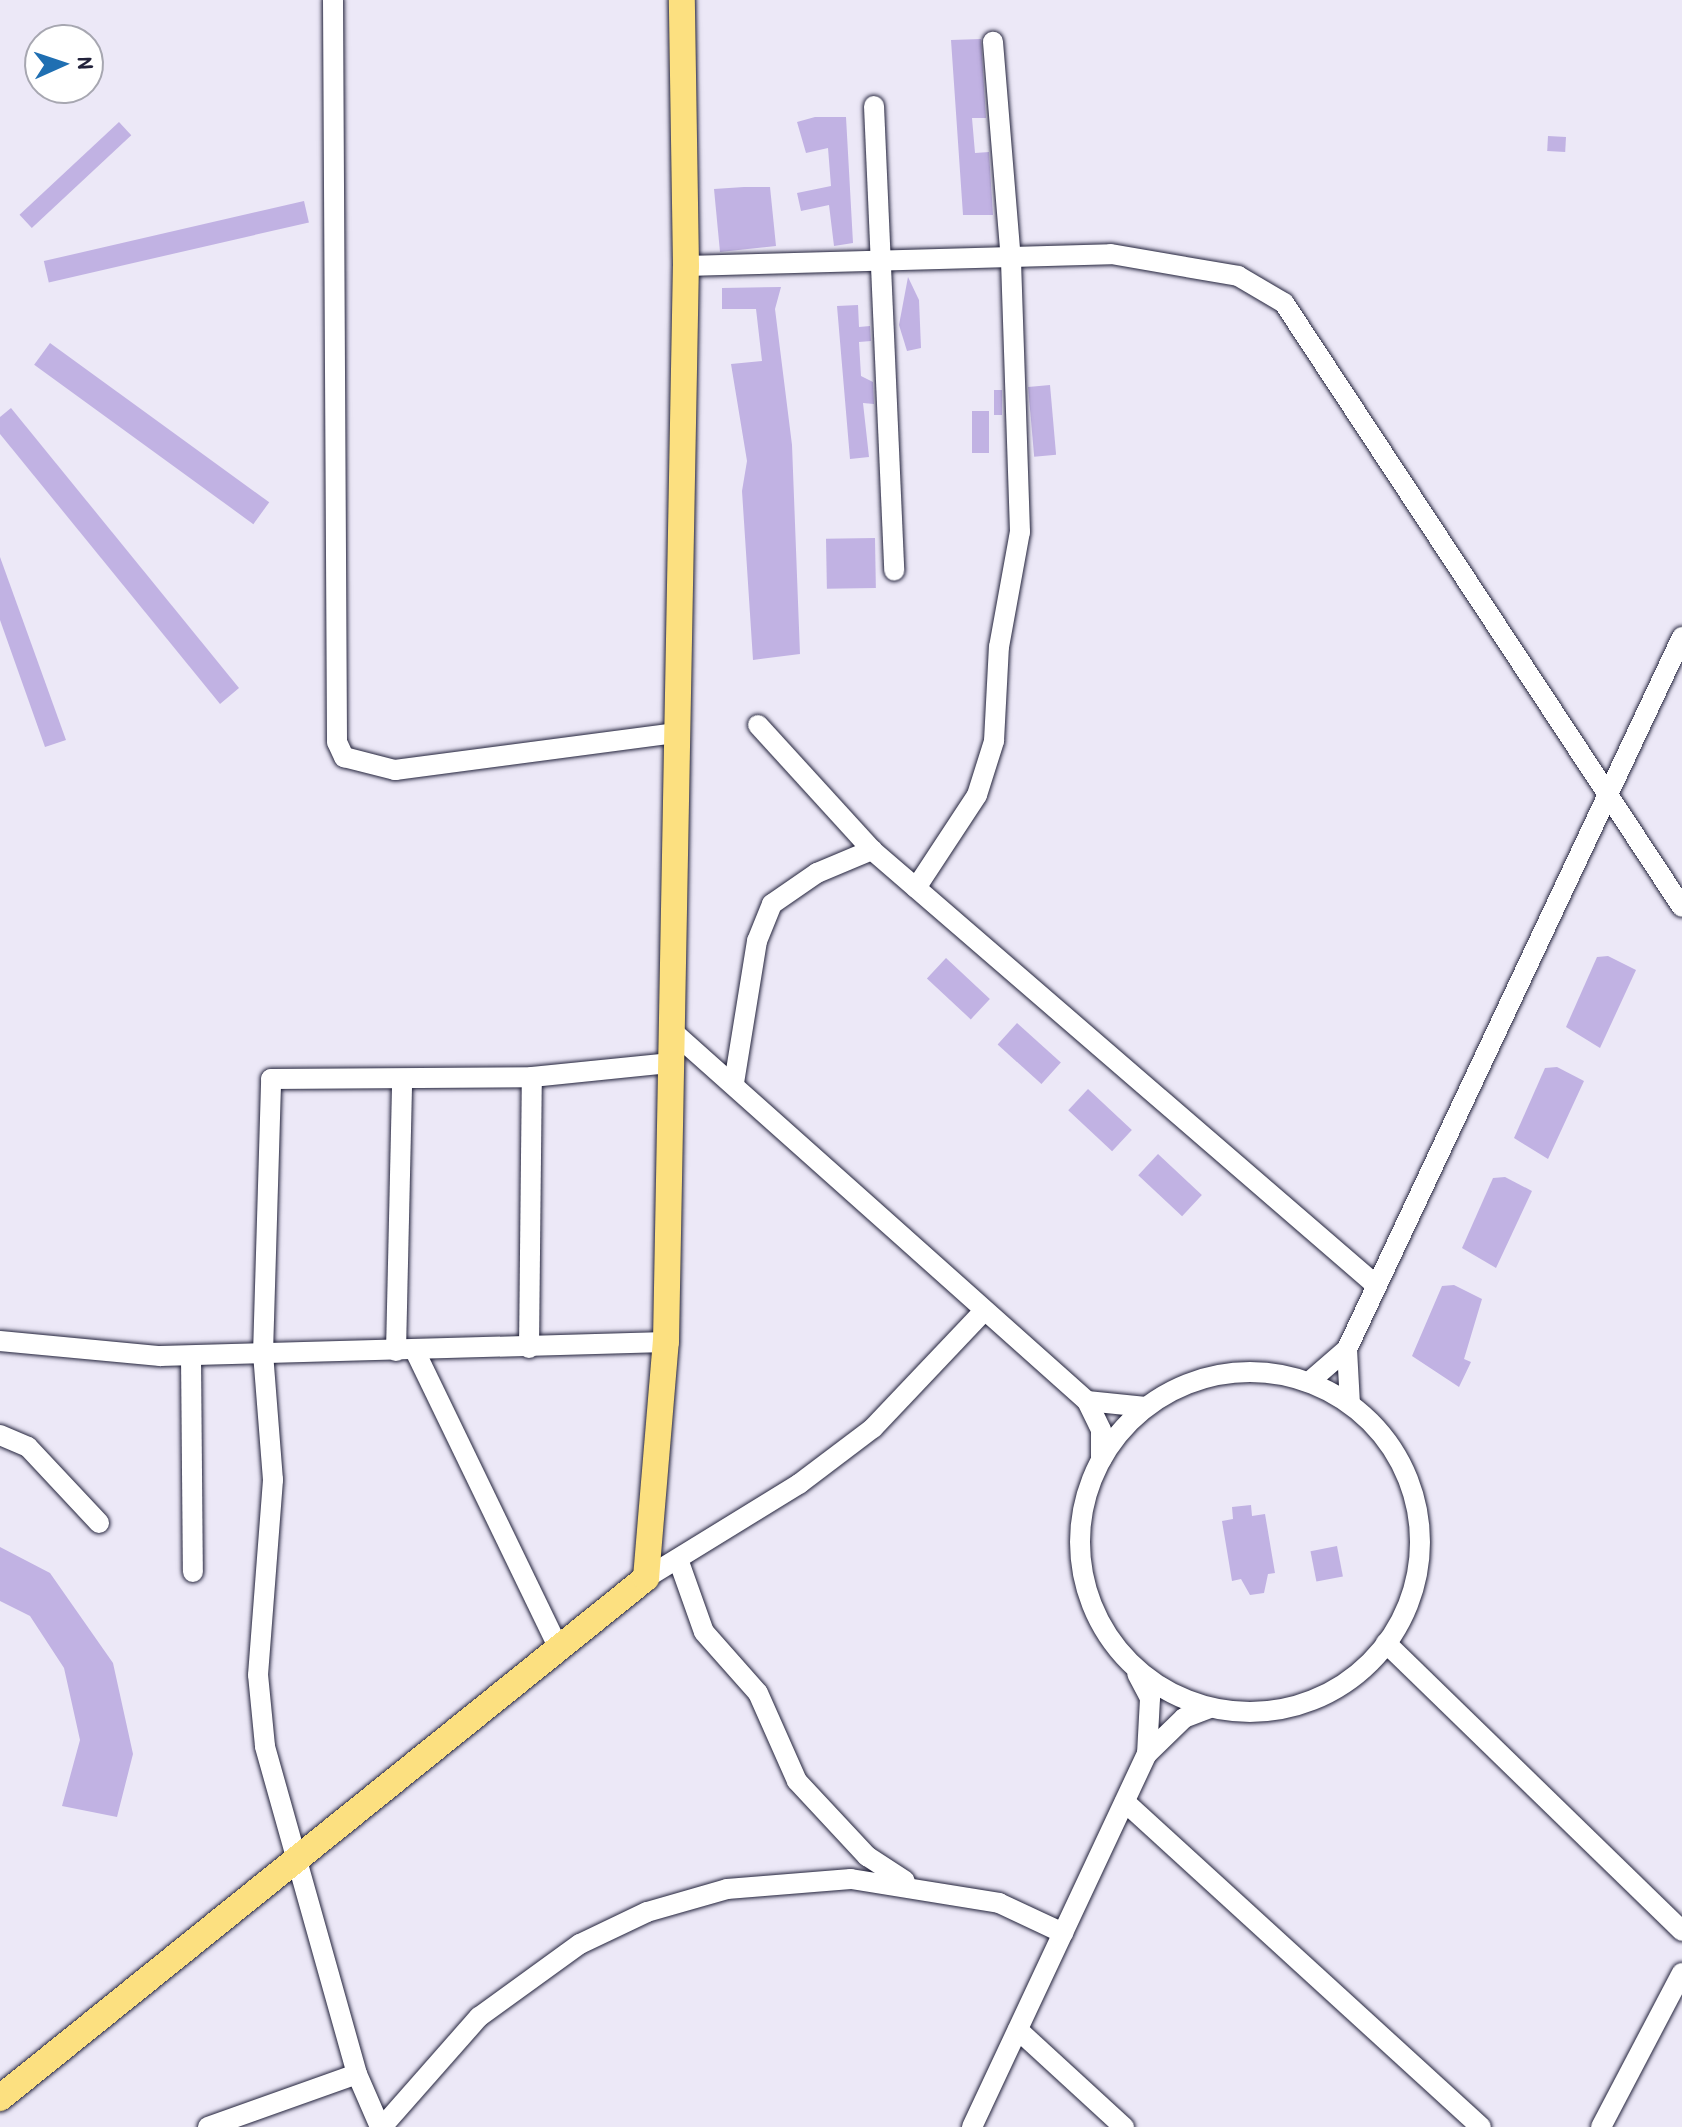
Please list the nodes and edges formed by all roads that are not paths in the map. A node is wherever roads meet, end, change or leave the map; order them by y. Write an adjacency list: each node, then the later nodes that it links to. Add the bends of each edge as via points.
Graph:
1 (333, 0): 11 (street, via 337,742 344,757 371,770 395,770)
2 (682, 0): 7 (main road)
3 (993, 42): 6 (street)
4 (874, 106): 5 (street)
5 (878, 257): 6 (street); 7 (street); 8 (street)
6 (1011, 261): 12 (street, via 1111,254 1238,276 1284,303); 14 (street, via 1020,532 999,647 994,741 977,795)
7 (686, 266): 11 (main road)
8 (894, 571)
9 (1682, 637): 12 (street)
10 (758, 725): 13 (street)
11 (677, 733): 16 (main road)
12 (1607, 797): 15 (street); 21 (street)
13 (872, 850): 14 (street); 20 (street, via 817,873 772,904 757,941)
14 (916, 888): 21 (street)
15 (1682, 907)
16 (671, 1030): 17 (main road); 20 (street)
17 (671, 1063): 18 (street); 24 (main road)
18 (532, 1077): 19 (street); 25 (street)
19 (402, 1079): 27 (street); 28 (street, via 271,1079)
20 (734, 1083): 22 (street)
21 (1377, 1286): 26 (street)
22 (984, 1311): 31 (street); 37 (street, via 873,1428 799,1484)
23 (0, 1341): 29 (street)
24 (666, 1342): 25 (street); 39 (main road)
25 (529, 1348): 27 (street)
26 (1347, 1349): 30 (street); 32 (street)
27 (405, 1351): 28 (street); 41 (street)
28 (263, 1354): 29 (street); 46 (street, via 273,1480 258,1675 265,1746)
29 (191, 1356): 38 (street)
30 (1309, 1382): 32 (street); 33 (street, via 1224,1373)
31 (1087, 1401): 33 (street); 35 (street, via 1101,1430)
32 (1350, 1404): 40 (street, via 1395,1453 1417,1516 1415,1582)
33 (1146, 1407): 35 (street)
34 (0, 1435): 36 (street, via 28,1447)
35 (1101, 1460): 42 (street, via 1081,1523 1082,1568 1095,1610)
36 (99, 1523)
37 (678, 1559): 39 (street); 47 (street, via 704,1632 758,1693 797,1781 867,1856)
38 (193, 1572)
39 (646, 1578): 41 (main road)
40 (1386, 1643): 43 (street, via 1347,1681 1297,1706 1253,1712); 48 (street)
41 (559, 1649): 46 (main road)
42 (1133, 1665): 43 (street, via 1168,1691); 44 (street, via 1150,1698)
43 (1210, 1708): 44 (street, via 1184,1718)
44 (1147, 1754): 45 (street)
45 (1125, 1802): 49 (street); 58 (street)
46 (302, 1859): 52 (street); 53 (main road)
47 (908, 1884): 49 (street, via 999,1903); 55 (street, via 794,1880 647,1912 580,1944 479,2017)
48 (1682, 1931)
49 (1063, 1933): 51 (street)
50 (1682, 1973): 59 (street)
51 (1018, 2030): 56 (street); 57 (street)
52 (357, 2074): 54 (street); 55 (street)
53 (0, 2098)
54 (208, 2127)
55 (381, 2127)
56 (972, 2127)
57 (1124, 2127)
58 (1481, 2127)
59 (1601, 2127)

